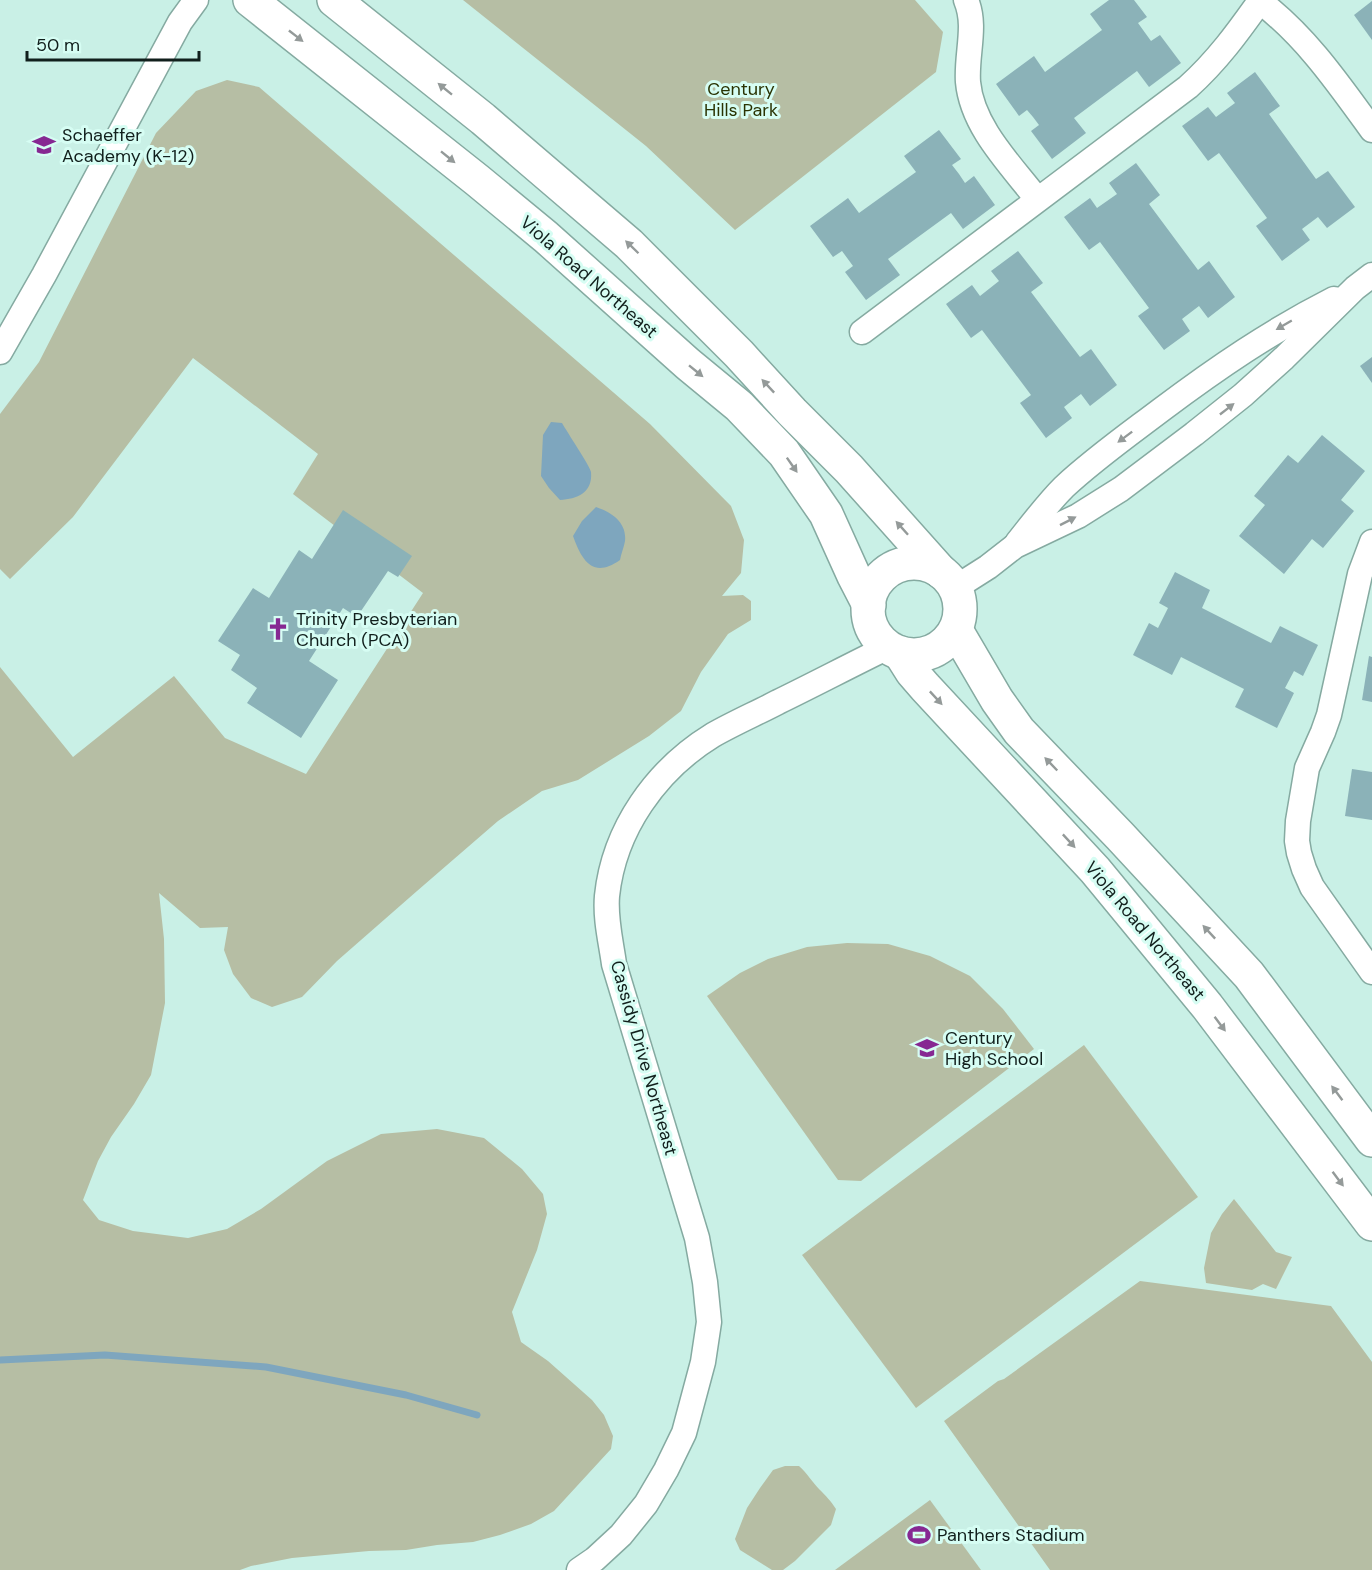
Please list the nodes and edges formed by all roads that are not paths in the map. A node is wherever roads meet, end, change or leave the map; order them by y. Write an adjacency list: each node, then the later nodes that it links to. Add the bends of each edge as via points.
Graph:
1 (196, 0): 10 (street, via 180,22)
2 (250, 0): 14 (main road, Viola Road Northeast, one-way to 14, via 546,237 739,406 784,453 826,514)
3 (334, 0): 13 (main road, one-way to 3, via 849,468 629,244)
4 (966, 0): 7 (street, via 970,14 968,82 972,102 992,140)
5 (1259, 1): 6 (street, via 1303,40); 7 (street, via 1233,39 1188,87)
6 (1372, 130)
7 (1037, 199): 9 (street)
8 (1363, 282): 12 (street, one-way to 8, via 1078,516 1194,434 1243,395); 12 (street, one-way to 12, via 1211,372 1097,458 1040,513)
9 (862, 332)
10 (0, 352)
11 (1372, 542): 17 (street, via 1360,574 1329,715 1307,768 1298,841 1312,887)
12 (1015, 546): 13 (street, via 988,567)
13 (948, 580): 14 (main road, via 929,566 903,565 880,578); 15 (main road, via 960,605)
14 (869, 605): 16 (main road, via 868,614 878,638)
15 (956, 630): 16 (main road, via 938,649 926,654 913,656); 18 (main road, one-way to 15, via 1249,975 1019,731)
16 (894, 650): 19 (main road, Viola Road Northeast, one-way to 19, via 1103,879 1207,1006); 20 (street, Cassidy Drive Northeast, via 714,735 682,757 634,813 612,868 607,898 614,964 697,1238 709,1322 684,1434 666,1470 621,1535)
17 (1372, 972)
18 (1372, 1140)
19 (1372, 1224)
20 (579, 1570)

